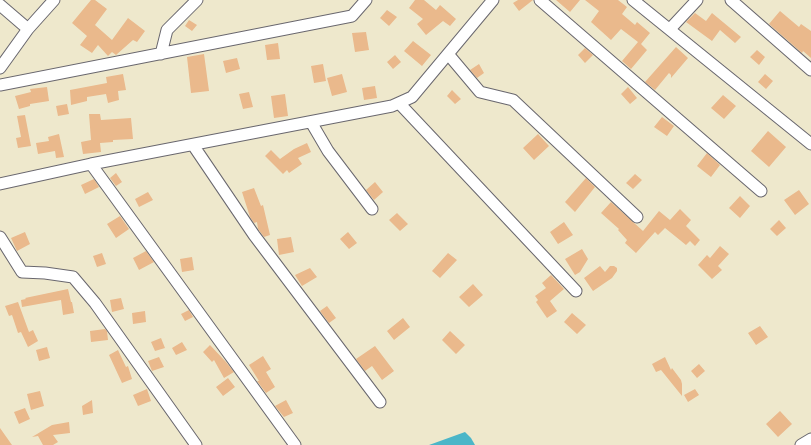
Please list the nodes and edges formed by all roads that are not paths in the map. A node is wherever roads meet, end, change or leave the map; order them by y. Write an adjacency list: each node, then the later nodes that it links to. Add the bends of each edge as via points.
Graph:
1 (54, 0): 10 (street)
2 (196, 0): 12 (street, via 167,30)
3 (366, 0): 12 (street, via 352,16)
4 (493, 0): 13 (street)
5 (540, 0): 23 (street)
6 (634, 0): 11 (street)
7 (697, 0): 11 (street)
8 (731, 0): 15 (street)
9 (0, 5): 10 (street)
10 (28, 29): 14 (street)
11 (670, 29): 20 (street)
12 (161, 54): 16 (street)
13 (448, 54): 17 (street, via 412,97); 25 (street, via 480,92 513,100)
14 (0, 68)
15 (811, 70)
16 (0, 85)
17 (398, 103): 18 (street); 27 (street)
18 (311, 122): 19 (street); 24 (street, via 328,151)
19 (193, 144): 21 (street); 28 (street, via 254,235)
20 (811, 144)
21 (91, 164): 22 (street); 31 (street)
22 (0, 184)
23 (761, 191)
24 (372, 209)
25 (637, 217)
26 (0, 237): 30 (street, via 22,272 73,277 95,302)
27 (576, 291)
28 (380, 402)
29 (811, 439): 32 (street)
30 (196, 445)
31 (295, 445)
32 (801, 445)

